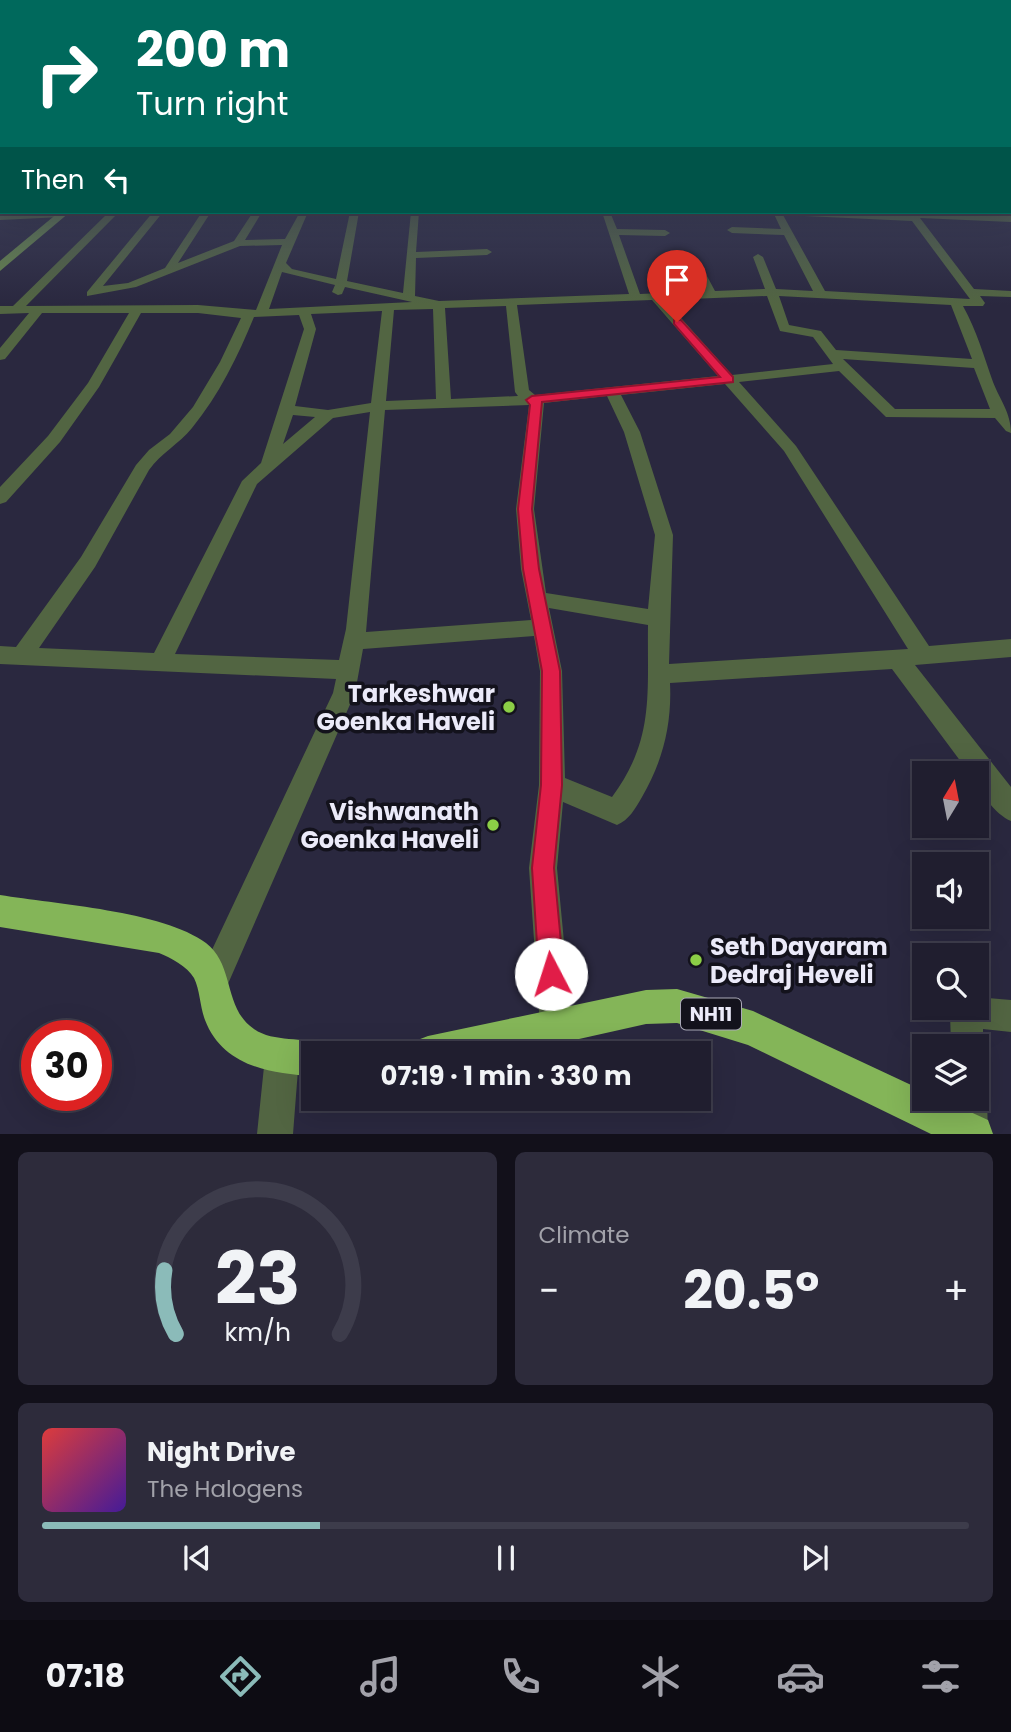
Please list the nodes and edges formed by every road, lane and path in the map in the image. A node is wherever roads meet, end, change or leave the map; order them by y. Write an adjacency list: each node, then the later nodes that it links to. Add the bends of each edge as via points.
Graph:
1 (48, 214): 15 (street)
2 (63, 214): 28 (street)
3 (112, 214): 43 (street)
4 (156, 214): 31 (street)
5 (205, 214): 29 (street)
6 (256, 214): 22 (street)
7 (303, 214): 21 (street)
8 (355, 214): 30 (street)
9 (415, 214): 24 (street)
10 (607, 214): 18 (street)
11 (780, 214): 19 (street)
12 (868, 214): 13 (street)
13 (912, 215): 14 (street); 33 (street)
14 (984, 215): 16 (street)
15 (0, 217)
16 (1011, 219)
17 (732, 230): 19 (street)
18 (613, 232): 20 (street); 38 (street)
19 (787, 232): 36 (street)
20 (664, 233)
21 (288, 242): 22 (street); 27 (street)
22 (238, 243): 29 (street)
23 (487, 253): 24 (street)
24 (411, 255): 37 (street)
25 (758, 257): 32 (street)
26 (695, 263): 35 (street)
27 (280, 264): 30 (street, via 288,271); 50 (street)
28 (0, 267)
29 (170, 268): 31 (street, via 124,287)
30 (341, 282): 37 (street); 48 (street)
31 (94, 290): 45 (street)
32 (772, 292): 35 (street); 36 (street); 51 (street, via 784,328 817,334)
33 (971, 292): 34 (street); 40 (street, via 979,303)
34 (1011, 294)
35 (712, 295): 38 (street)
36 (821, 295): 40 (street)
37 (409, 297): 41 (street)
38 (646, 297): 39 (street); 55 (street)
39 (512, 302): 41 (street); 57 (street, via 522,391)
40 (955, 302): 53 (street)
41 (439, 305): 42 (street); 58 (street)
42 (388, 307): 48 (street); 59 (street)
43 (18, 309): 44 (street); 47 (street)
44 (39, 309): 45 (street); 52 (street)
45 (79, 309): 46 (street)
46 (137, 309): 50 (street); 66 (street, via 94,384)
47 (0, 310)
48 (332, 310): 49 (street)
49 (304, 311): 50 (street); 60 (street, via 310,329)
50 (255, 314): 74 (street, via 230,360 175,439 149,457 68,591)
51 (832, 354): 53 (street); 54 (street)
52 (0, 356)
53 (982, 364): 61 (street)
54 (842, 367): 55 (street); 61 (street, via 891,414)
55 (729, 380): 56 (street); 73 (street, via 790,449)
56 (612, 392): 57 (street); 69 (street, via 632,432 664,535)
57 (532, 400): 58 (street); 68 (street, via 537,404 525,509)
58 (444, 404): 59 (street)
59 (378, 406): 62 (street); 71 (street)
60 (287, 410): 62 (street); 64 (street)
61 (998, 413): 63 (street)
62 (328, 414): 64 (street)
63 (1011, 428)
64 (269, 462): 76 (street, via 250,481)
65 (0, 475): 66 (street)
66 (21, 475): 67 (street)
67 (0, 498)
68 (538, 599): 69 (street); 70 (street)
69 (658, 619): 78 (street)
70 (543, 627): 71 (street); 79 (street, via 551,671)
71 (354, 641): 77 (street)
72 (1011, 648): 73 (street)
73 (923, 655): 75 (street)
74 (10, 656): 76 (street)
75 (898, 660): 78 (street); 80 (street)
76 (160, 662): 77 (street)
77 (349, 670): 82 (street, via 344,693)
78 (658, 674): 79 (street, via 654,748 639,783 617,812)
79 (552, 785): 84 (street, via 543,868)
80 (1011, 808)
81 (0, 911): 82 (highway, via 160,937 197,956 208,967)
82 (213, 982): 87 (highway, via 223,1023 236,1040)
83 (1011, 1016): 85 (street, via 966,1012)
84 (555, 1026): 86 (highway, NH11); 88 (highway, NH11, via 646,1007 677,1006 709,1013)
85 (967, 1034)
86 (487, 1041)
87 (298, 1058): 89 (street)
88 (972, 1122)
89 (275, 1133)

